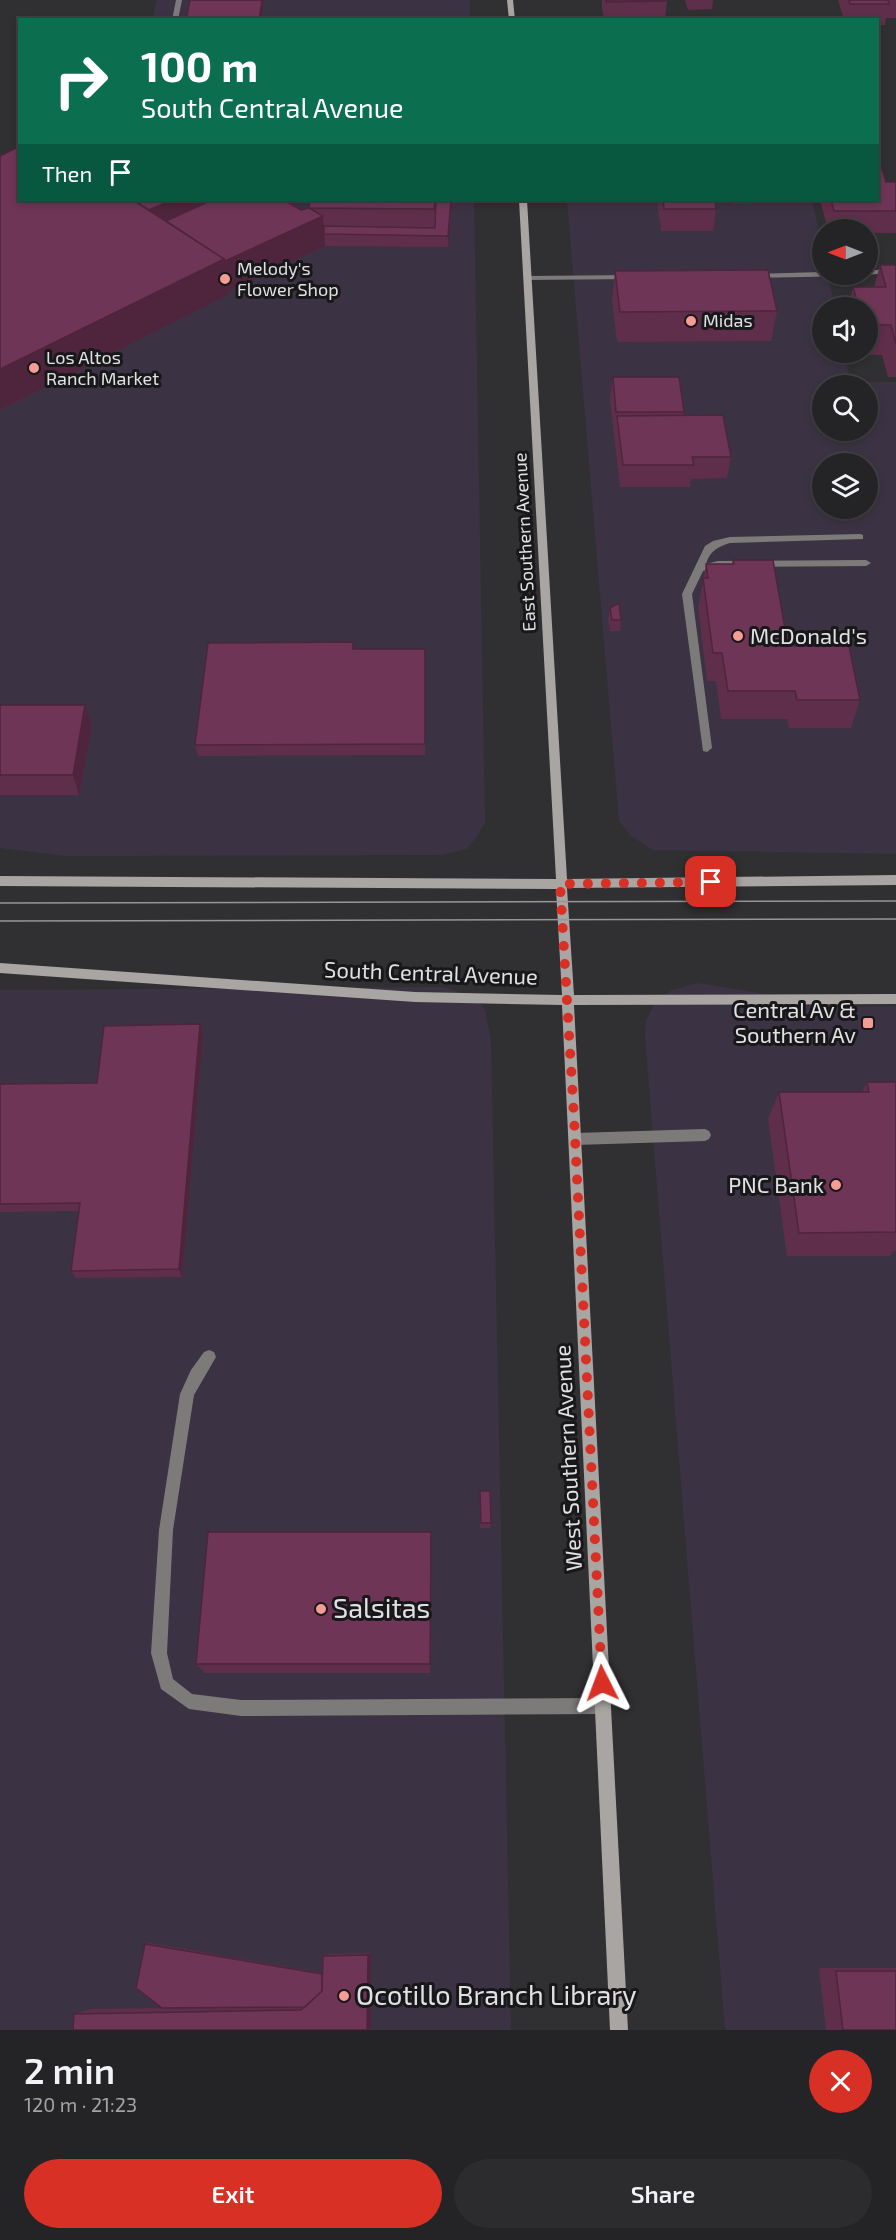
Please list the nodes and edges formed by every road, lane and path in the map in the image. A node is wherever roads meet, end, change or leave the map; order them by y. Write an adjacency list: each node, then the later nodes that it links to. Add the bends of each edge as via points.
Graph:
1 (179, 0): 3 (street)
2 (510, 0): 4 (main road)
3 (175, 18)
4 (512, 18)
5 (523, 201): 11 (main road, East Southern Avenue)
6 (896, 270): 7 (street)
7 (878, 272)
8 (812, 275): 9 (street)
9 (740, 276)
10 (637, 277): 11 (street)
11 (527, 278): 18 (main road, East Southern Avenue)
12 (860, 537): 14 (street, via 730,540 711,544)
13 (866, 563): 14 (street, via 718,564)
14 (699, 570): 15 (street, via 687,594)
15 (707, 748)
16 (896, 880): 18 (main road)
17 (0, 881): 18 (main road)
18 (560, 884): 21 (main road, West Southern Avenue)
19 (0, 968): 21 (main road, South Central Avenue, via 416,997)
20 (896, 999): 21 (main road, South Central Avenue)
21 (568, 1000): 23 (main road, West Southern Avenue)
22 (705, 1135): 23 (street)
23 (575, 1139): 25 (main road, West Southern Avenue)
24 (209, 1357): 25 (street, via 187,1394 166,1530 159,1653 166,1684 189,1701 241,1708)
25 (603, 1706): 26 (main road, West Southern Avenue)
26 (619, 2030)

